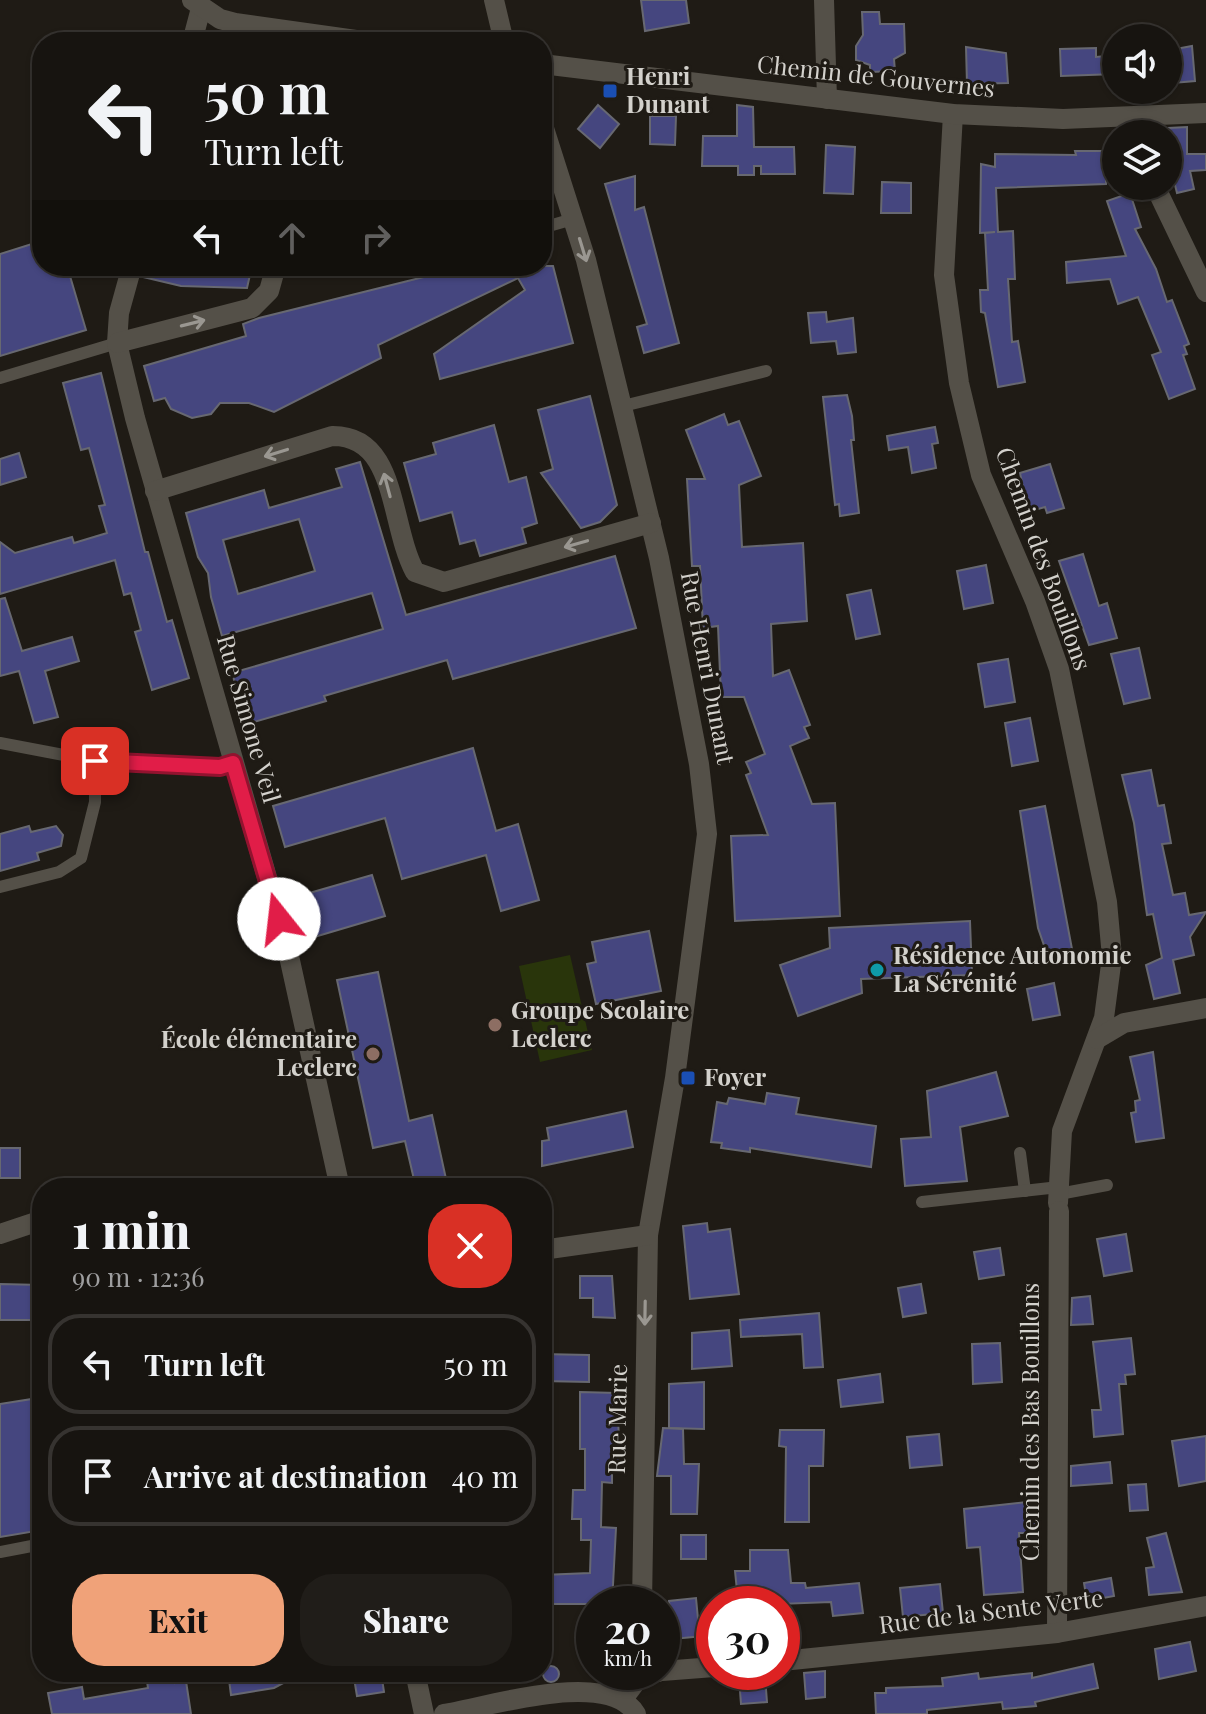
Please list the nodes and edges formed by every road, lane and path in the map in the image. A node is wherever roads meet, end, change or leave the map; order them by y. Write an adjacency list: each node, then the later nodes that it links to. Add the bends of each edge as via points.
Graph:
1 (494, 0): 6 (street)
2 (824, 0): 8 (street)
3 (196, 4): 4 (street); 5 (street, via 235,23)
4 (193, 32)
5 (288, 32)
6 (502, 32)
7 (552, 65): 8 (street, Chemin de Gouvernes)
8 (827, 99): 10 (street, Chemin de Gouvernes)
9 (1206, 113): 11 (street, Chemin de Gouvernes)
10 (953, 114): 12 (street, Chemin de Gouvernes); 31 (street, Chemin des Bouillons, via 944,275 959,383 981,475 1059,669 1107,902 1112,957)
11 (1168, 120)
12 (1102, 122)
13 (552, 153): 15 (street, Rue Henri Dunant)
14 (1162, 200): 19 (street)
15 (573, 219): 16 (lane); 23 (street, Rue Henri Dunant, one-way to 23)
16 (552, 225)
17 (129, 276): 20 (street, Rue Simone Veil)
18 (273, 276): 20 (street, one-way to 18, via 252,308 269,291)
19 (1206, 292)
20 (117, 343): 22 (lane); 24 (street, Rue Simone Veil)
21 (766, 371): 23 (lane)
22 (0, 378)
23 (623, 406): 25 (street, Rue Henri Dunant)
24 (155, 491): 25 (street, one-way to 24, via 444,582 415,572 381,463 370,447 351,436 332,436); 28 (street, Rue Simone Veil)
25 (651, 523): 40 (street, Rue Henri Dunant, via 699,764 707,834)
26 (0, 743): 27 (lane)
27 (95, 761): 28 (lane, via 220,767); 29 (lane, via 95,802 81,858 59,872)
28 (233, 763): 33 (street, Rue Simone Veil, via 293,968)
29 (0, 887)
30 (1206, 1008): 31 (street, via 1124,1023)
31 (1097, 1039): 36 (street, Chemin des Bouillons, via 1062,1131)
32 (1020, 1153): 35 (lane)
33 (338, 1178)
34 (1107, 1185): 36 (lane)
35 (1025, 1191): 36 (lane); 37 (lane)
36 (1059, 1199): 46 (street, Chemin des Bas Bouillons)
37 (922, 1202)
38 (32, 1223): 39 (street)
39 (0, 1234)
40 (648, 1235): 41 (street); 44 (street, Rue Marie, one-way to 44)
41 (552, 1249)
42 (32, 1546): 43 (lane)
43 (0, 1552)
44 (642, 1586)
45 (1206, 1606): 46 (street, Rue de la Sente Verte)
46 (1057, 1633): 47 (street, Rue de la Sente Verte)
47 (800, 1659)
48 (417, 1682): 50 (street)
49 (630, 1706): 51 (street, via 593,1690)
50 (424, 1714)
51 (444, 1714)

